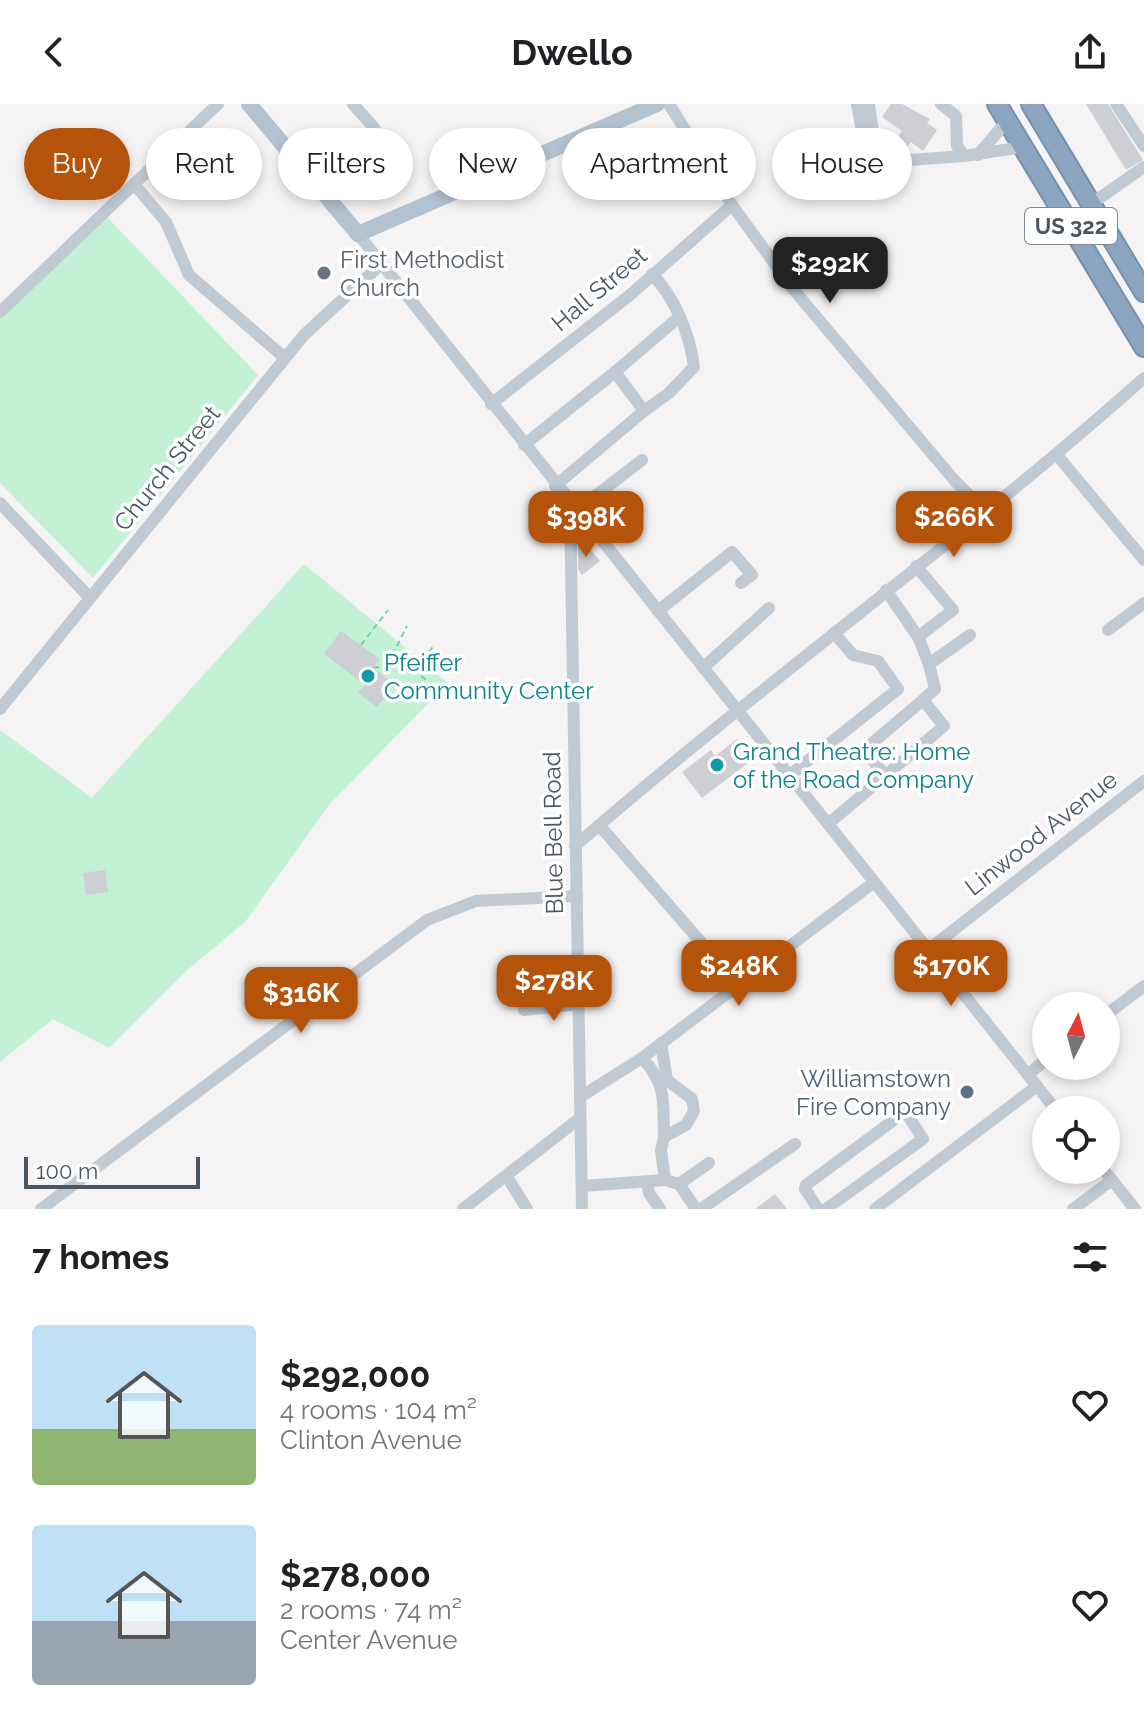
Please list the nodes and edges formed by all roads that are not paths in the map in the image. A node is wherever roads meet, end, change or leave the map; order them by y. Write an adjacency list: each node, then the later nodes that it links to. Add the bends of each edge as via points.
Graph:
1 (218, 104): 21 (street)
2 (249, 104): 15 (main road)
3 (353, 104): 14 (street)
4 (657, 104): 25 (main road)
5 (669, 104): 24 (street)
6 (857, 104): 13 (street)
7 (869, 104): 19 (street, via 875,145 896,161)
8 (941, 104): 19 (street, via 956,116 957,146)
9 (997, 104): 12 (highway, US 322)
10 (1031, 104): 23 (highway, US 322)
11 (1116, 104): 16 (street)
12 (1007, 121): 17 (highway, US 322); 18 (street)
13 (861, 126)
14 (374, 128)
15 (278, 138)
16 (1144, 146)
17 (1023, 147): 18 (street); 31 (highway, US 322)
18 (978, 155): 19 (street)
19 (964, 156)
20 (1144, 167): 23 (street)
21 (134, 184): 29 (street); 32 (street, via 166,222 189,275)
22 (330, 200): 25 (main road)
23 (1091, 204): 28 (highway, US 322)
24 (732, 205): 27 (street, Hall Street); 43 (street, via 793,289)
25 (358, 234): 26 (street)
26 (380, 265): 32 (street, Church Street); 35 (street)
27 (652, 274): 30 (street, via 668,291); 35 (street, Hall Street)
28 (1144, 292)
29 (0, 312)
30 (678, 318): 33 (street); 36 (street, via 691,344 694,367)
31 (1144, 347)
32 (285, 358): 48 (street, Church Street)
33 (615, 372): 36 (street); 37 (street)
34 (1144, 378): 38 (street)
35 (491, 404): 37 (street)
36 (644, 411): 40 (street)
37 (524, 445): 40 (street)
38 (1057, 455): 43 (street); 44 (street)
39 (642, 460): 42 (street)
40 (555, 486): 42 (street)
41 (0, 503): 48 (street)
42 (573, 508): 51 (street); 67 (street, Blue Bell Road)
43 (985, 511): 45 (street)
44 (1144, 560)
45 (916, 566): 47 (street); 55 (street, via 953,610)
46 (741, 583): 51 (street, via 752,575 732,552)
47 (886, 590): 53 (street); 55 (street)
48 (90, 598): 59 (street, Church Street)
49 (1144, 603): 52 (street)
50 (769, 608): 57 (street)
51 (658, 611): 57 (street)
52 (1108, 630)
53 (834, 633): 60 (street); 61 (street, via 853,655 878,661 898,689)
54 (970, 635): 56 (street)
55 (918, 637): 56 (street)
56 (929, 664): 58 (street, via 935,689)
57 (704, 667): 60 (street)
58 (923, 700): 62 (street, via 944,726); 62 (street, via 864,750)
59 (0, 709)
60 (739, 709): 61 (street); 66 (street)
61 (790, 775): 65 (street)
62 (886, 776): 65 (street)
63 (1140, 784): 64 (street); 70 (street, Linwood Avenue)
64 (1144, 799)
65 (828, 824): 68 (street)
66 (599, 825): 67 (street); 71 (street)
67 (575, 846): 69 (street, Blue Bell Road)
68 (873, 883): 70 (street); 71 (street)
69 (577, 896): 73 (street, Blue Bell Road); 94 (street, via 476,901 427,920)
70 (928, 950): 79 (street)
71 (739, 986): 76 (street)
72 (1144, 986): 74 (street)
73 (579, 1004): 75 (street); 82 (street, Blue Bell Road)
74 (1120, 1004)
75 (524, 1010)
76 (661, 1043): 77 (street); 84 (street, via 667,1080 692,1099 694,1111 686,1125)
77 (642, 1058): 82 (street); 84 (street, via 663,1088)
78 (1032, 1071): 79 (street)
79 (1028, 1074): 80 (street)
80 (1037, 1086): 81 (street); 102 (street)
81 (1045, 1096)
82 (580, 1097): 83 (street, Blue Bell Road)
83 (580, 1118): 87 (street); 93 (street, Blue Bell Road)
84 (664, 1137): 88 (street)
85 (795, 1144): 99 (street)
86 (709, 1163): 90 (street)
87 (507, 1177): 95 (street); 96 (street)
88 (665, 1180): 89 (street); 90 (street)
89 (647, 1183): 93 (street); 98 (street)
90 (679, 1184): 99 (street)
91 (1099, 1184): 103 (street)
92 (1115, 1184): 104 (street)
93 (582, 1186): 97 (street, Blue Bell Road)
94 (41, 1209)
95 (463, 1209)
96 (527, 1209)
97 (582, 1209)
98 (660, 1209)
99 (698, 1209)
100 (818, 1209): 101 (street, via 806,1185 907,1114 923,1139)
101 (826, 1209)
102 (875, 1209)
103 (1073, 1209)
104 (1135, 1209)

